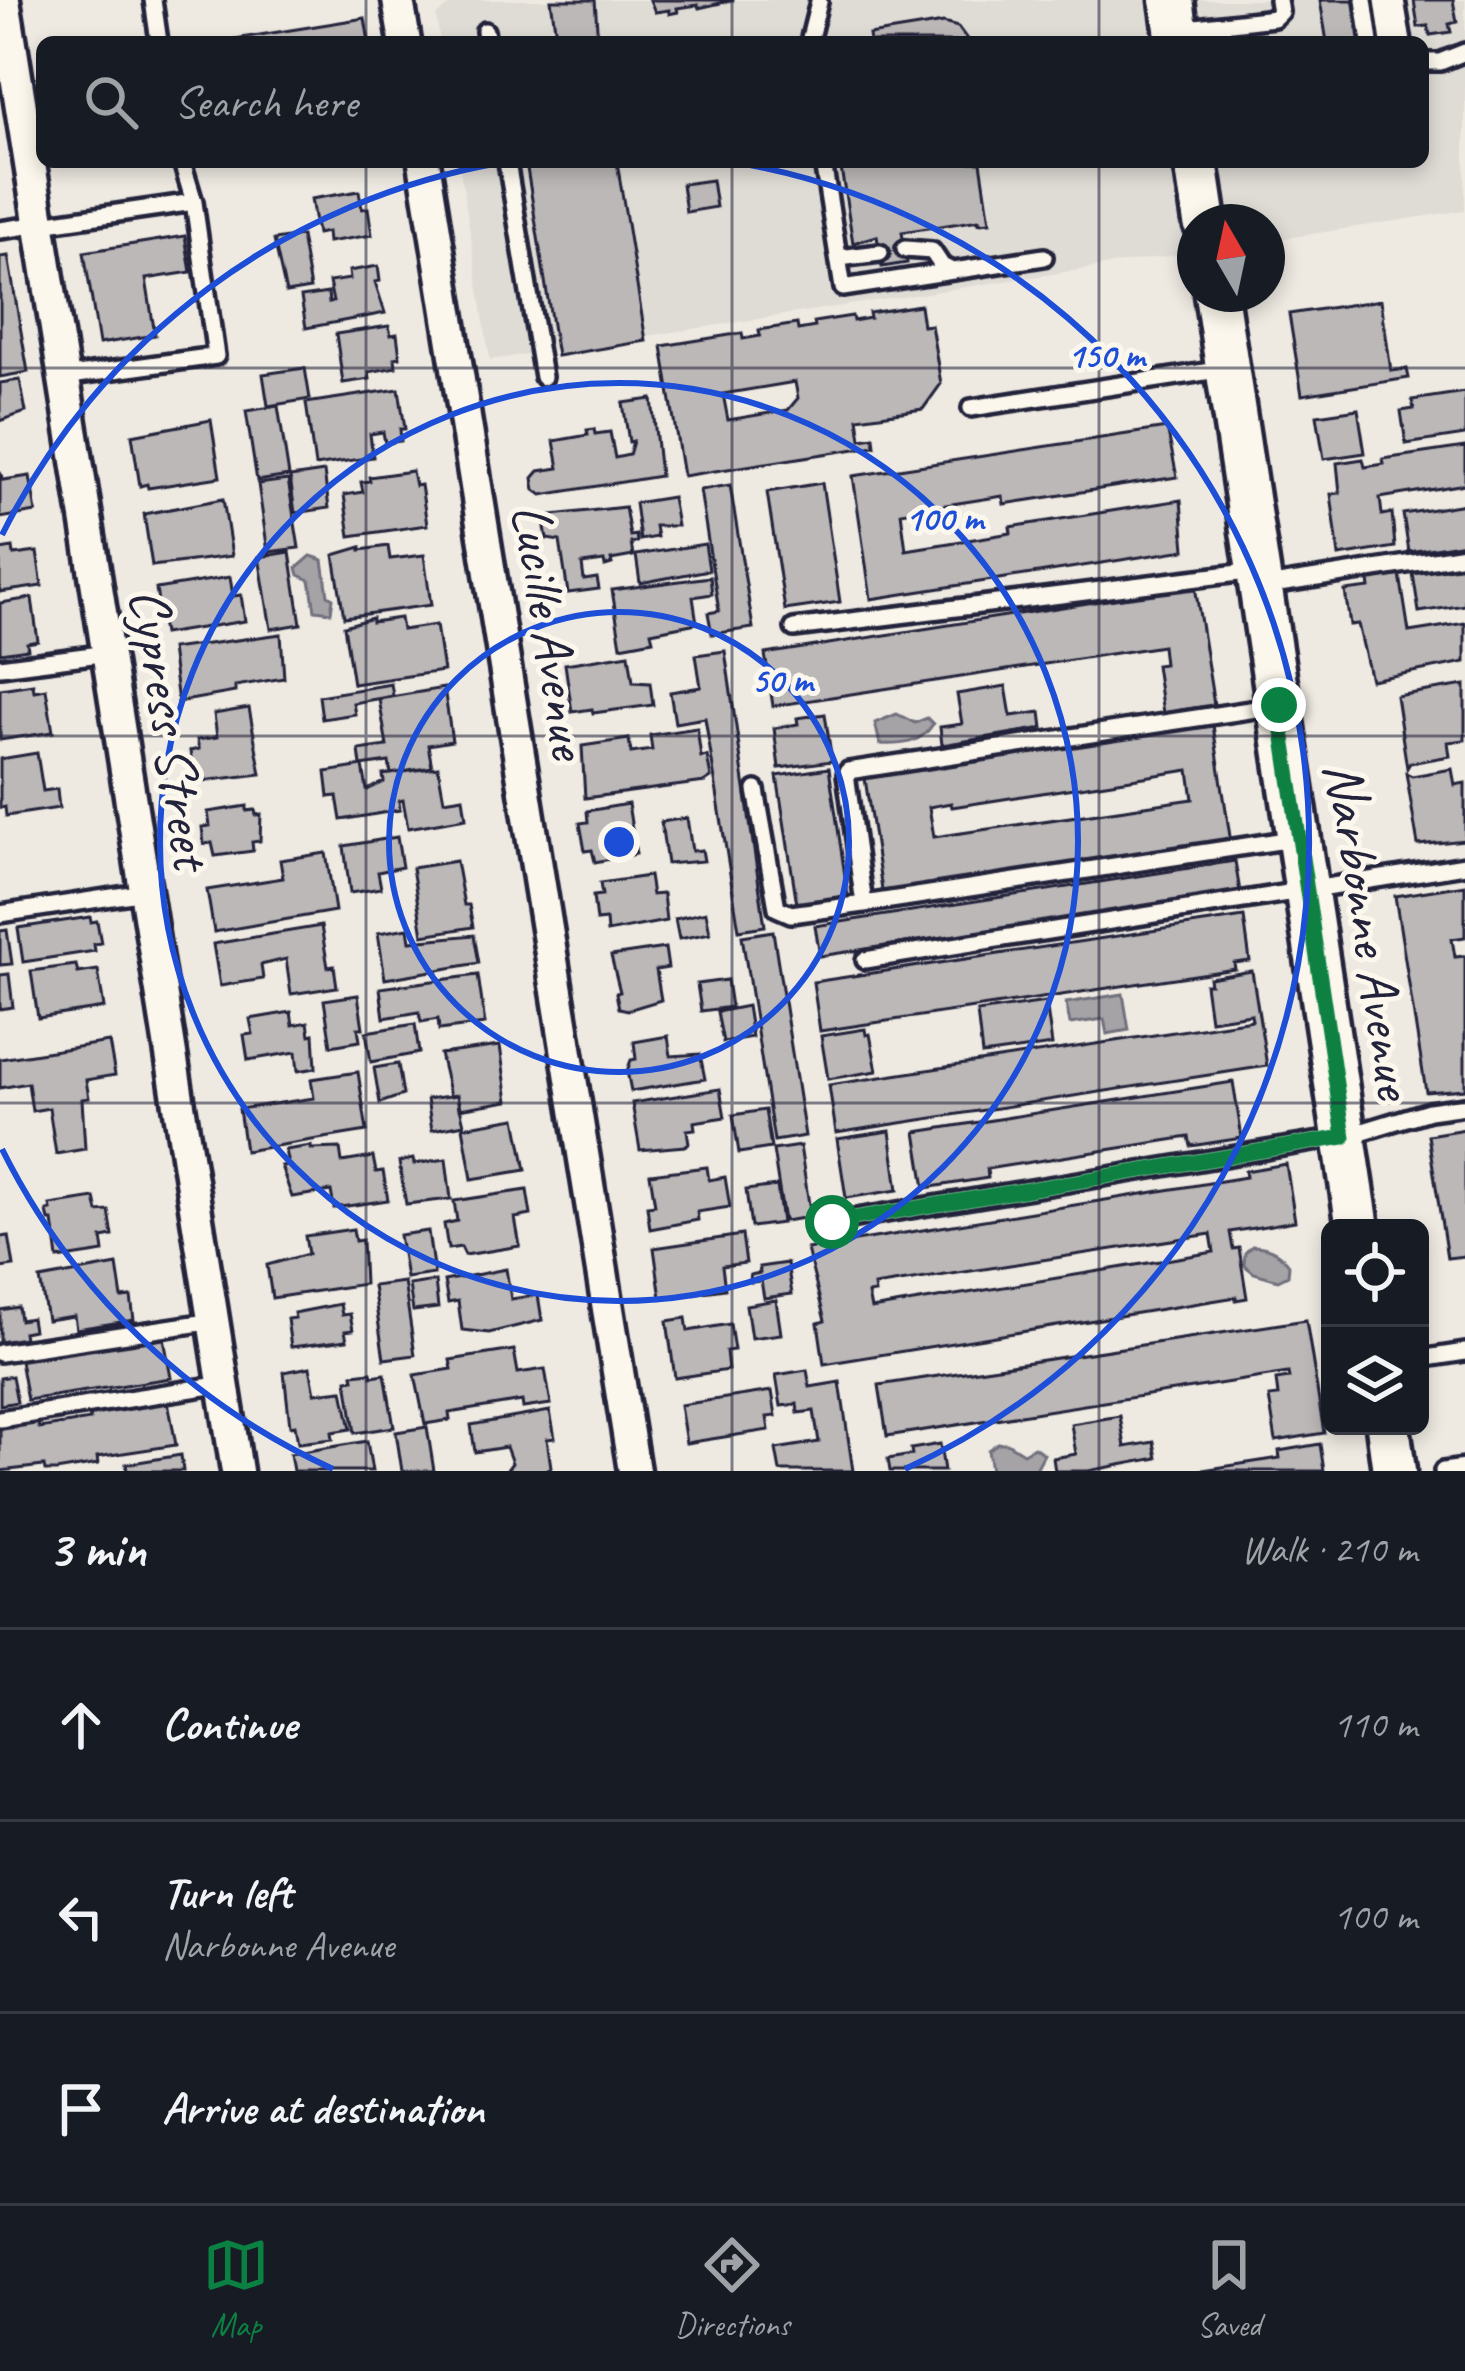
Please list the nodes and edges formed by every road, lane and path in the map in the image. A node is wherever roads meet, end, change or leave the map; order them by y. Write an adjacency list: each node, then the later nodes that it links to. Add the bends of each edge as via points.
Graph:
1 (4, 0): 18 (street, Cypress Street)
2 (153, 0): 10 (lane)
3 (398, 0): 11 (street)
4 (1278, 0): 9 (lane, via 1274,18)
5 (1364, 0): 13 (lane)
6 (1383, 0): 14 (lane)
7 (1396, 0): 15 (lane)
8 (819, 2): 12 (lane)
9 (1175, 24)
10 (158, 36)
11 (404, 36)
12 (810, 36)
13 (1369, 36)
14 (1388, 36)
15 (1402, 36)
16 (1465, 52): 17 (lane)
17 (1429, 62)
18 (35, 153)
19 (36, 168): 27 (street, Cypress Street)
20 (184, 168): 25 (lane)
21 (425, 168): 66 (street, Lucille Avenue)
22 (508, 168): 37 (lane)
23 (824, 168): 32 (lane)
24 (1197, 168): 26 (main road)
25 (194, 202): 27 (lane); 36 (lane, via 216,356)
26 (1202, 204)
27 (40, 223): 28 (lane); 36 (street, Cypress Street)
28 (0, 230)
29 (905, 250): 33 (lane, via 932,251)
30 (880, 253): 32 (lane)
31 (1044, 257): 33 (lane)
32 (839, 258): 33 (lane, via 843,288)
33 (953, 271)
34 (1219, 312): 35 (main road, Narbonne Avenue)
35 (1227, 368): 38 (lane); 40 (main road, Narbonne Avenue)
36 (63, 376): 42 (street, Cypress Street)
37 (543, 377)
38 (971, 408)
39 (1465, 555): 40 (lane)
40 (1259, 579): 41 (lane); 44 (main road, Narbonne Avenue)
41 (794, 628)
42 (108, 652): 43 (lane); 49 (street, Cypress Street)
43 (0, 667)
44 (1279, 705): 46 (main road, Narbonne Avenue); 50 (lane, via 848,771)
45 (756, 790): 50 (lane, via 777,908 791,914)
46 (1298, 838): 48 (main road, Narbonne Avenue); 50 (lane)
47 (1465, 866): 48 (lane)
48 (1306, 890): 52 (lane); 54 (main road, Narbonne Avenue)
49 (145, 892): 51 (lane); 57 (street, Cypress Street)
50 (864, 904)
51 (0, 914)
52 (866, 960)
53 (1465, 1106): 54 (lane)
54 (1344, 1137): 55 (main road, Narbonne Avenue); 56 (lane)
55 (1357, 1219)
56 (832, 1222)
57 (214, 1321): 59 (lane); 61 (street, Cypress Street)
58 (1465, 1352): 60 (lane)
59 (0, 1353)
60 (1429, 1358)
61 (224, 1384): 62 (lane); 65 (street, Cypress Street)
62 (0, 1419)
63 (1389, 1435): 67 (main road)
64 (1465, 1468): 68 (lane)
65 (238, 1471)
66 (634, 1471)
67 (1394, 1471)
68 (1443, 1471)

